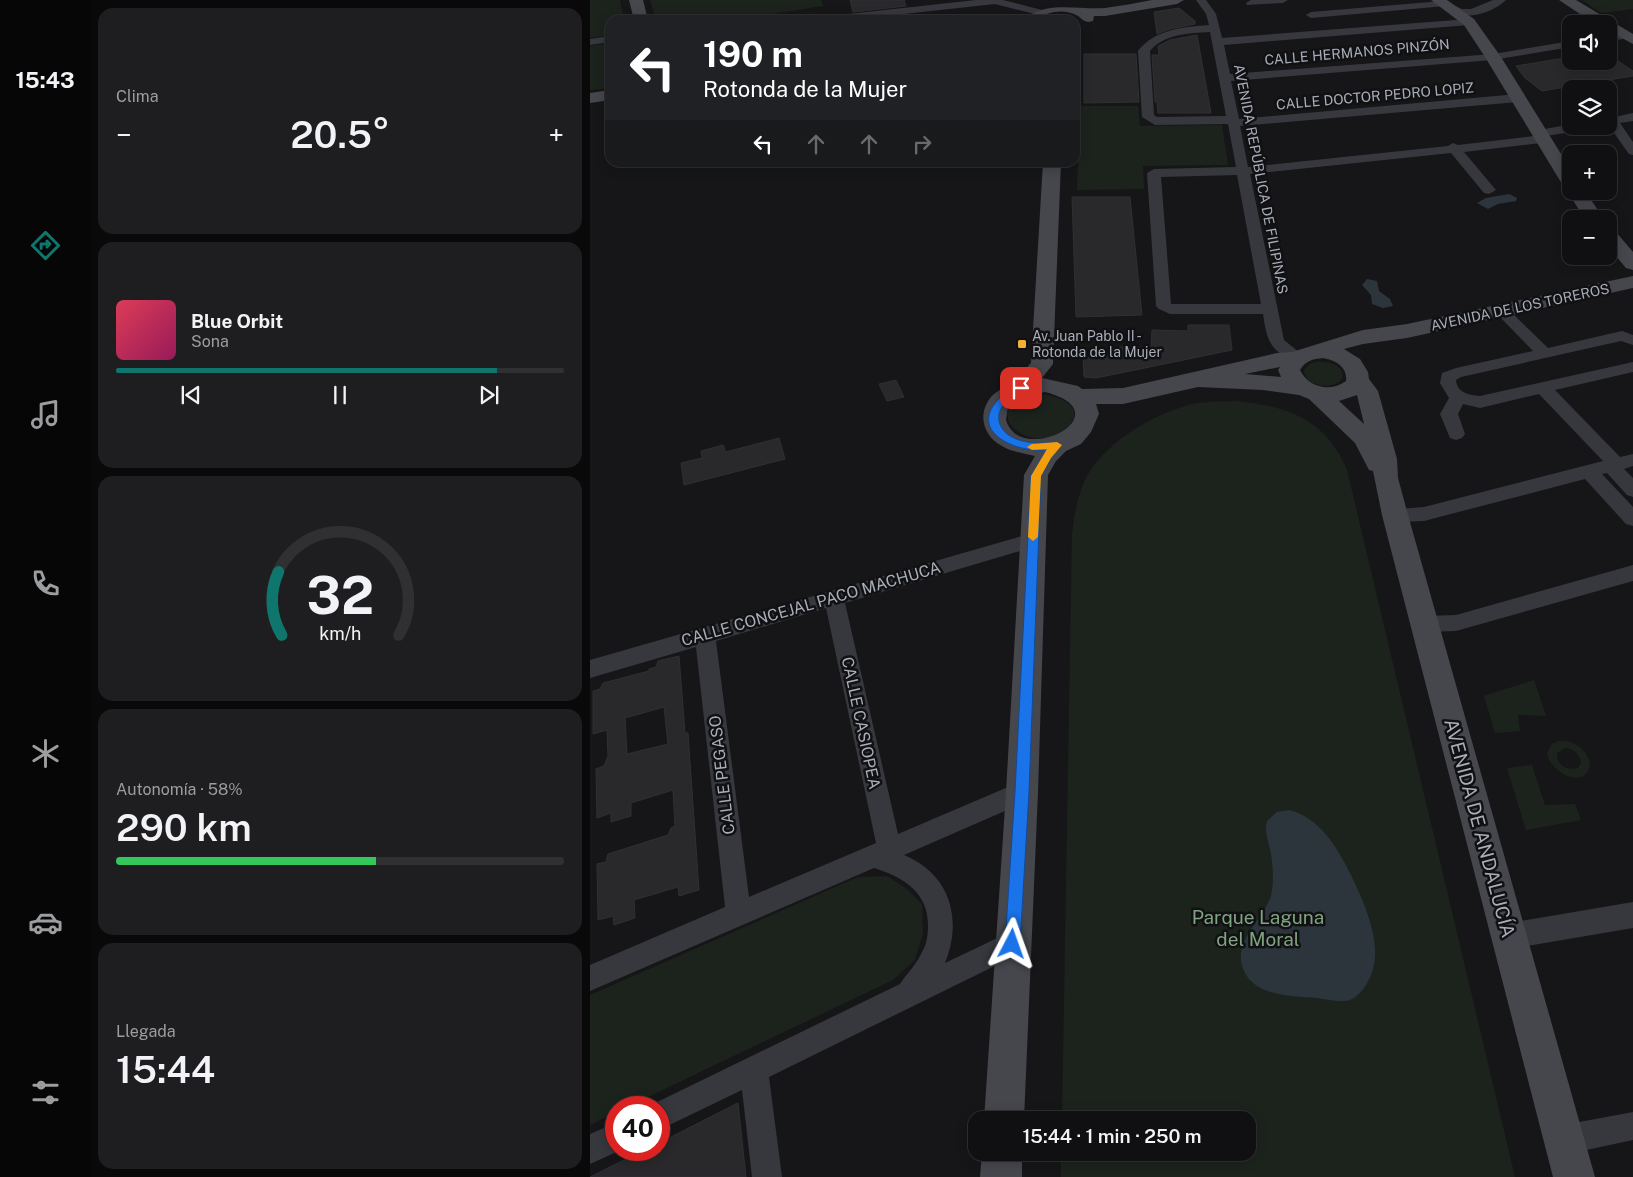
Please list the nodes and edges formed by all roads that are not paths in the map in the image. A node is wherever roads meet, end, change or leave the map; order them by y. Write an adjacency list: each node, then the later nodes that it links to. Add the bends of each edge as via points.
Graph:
1 (636, 0): 13 (street)
2 (995, 0): 11 (street); 15 (street)
3 (1177, 0): 11 (street, via 1105,12)
4 (1201, 0): 19 (street, AVENIDA REPÚBLICA DE FILIPINAS, via 1211,14)
5 (1283, 0): 9 (street)
6 (1501, 0): 12 (street)
7 (1566, 0): 17 (street)
8 (1443, 2): 12 (street); 16 (street)
9 (1252, 3)
10 (836, 7): 14 (street)
11 (1063, 12)
12 (1471, 14): 19 (street); 25 (street)
13 (640, 15)
14 (838, 15)
15 (872, 15)
16 (1311, 15)
17 (1591, 15)
18 (1617, 31): 21 (street)
19 (1216, 35): 26 (street, AVENIDA REPÚBLICA DE FILIPINAS); 32 (street, CALLE DOCTOR PEDRO LOPIZ, via 1172,34 1148,44 1144,51 1148,118 1155,121)
20 (1617, 38): 21 (street)
21 (1630, 38)
22 (605, 40): 23 (street)
23 (590, 42)
24 (1562, 46): 25 (street, CALLE HERMANOS PINZÓN)
25 (1493, 57): 26 (street, CALLE HERMANOS PINZÓN); 29 (street)
26 (1224, 78): 32 (street, AVENIDA REPÚBLICA DE FILIPINAS)
27 (605, 96): 28 (street)
28 (590, 98)
29 (1518, 98): 32 (street, CALLE DOCTOR PEDRO LOPIZ); 35 (street)
30 (1633, 117): 31 (street)
31 (1617, 120)
32 (1234, 121): 39 (street, AVENIDA REPÚBLICA DE FILIPINAS)
33 (1617, 130): 37 (street)
34 (1562, 131): 35 (street)
35 (1541, 136): 36 (street); 40 (street)
36 (1453, 148): 39 (street); 41 (street)
37 (1633, 152)
38 (1052, 167): 52 (street)
39 (1242, 170): 45 (street, AVENIDA REPÚBLICA DE FILIPINAS); 45 (street, via 1154,172 1164,306 1170,309)
40 (1562, 170)
41 (1489, 190)
42 (1617, 245): 43 (street)
43 (1633, 264)
44 (1633, 282): 47 (street, AVENIDA DE LOS TOREROS)
45 (1270, 309): 51 (street, AVENIDA REPÚBLICA DE FILIPINAS, via 1276,340)
46 (1508, 317): 50 (street)
47 (1407, 331): 49 (street, AVENIDA DE LOS TOREROS, via 1331,346); 54 (street, AVENIDA DE LOS TOREROS, via 1386,343)
48 (1633, 340): 50 (street, via 1622,336)
49 (1321, 352): 51 (street); 54 (street, via 1348,360)
50 (1544, 353): 60 (street, via 1448,377 1450,390)
51 (1296, 358): 55 (street); 59 (street, via 1289,370 1295,383)
52 (1042, 364): 56 (street); 57 (street)
53 (1633, 367): 58 (street)
54 (1357, 376): 59 (street, via 1354,386 1339,394); 68 (street, AVENIDA DE ANDALUCÍA, via 1367,391 1385,459)
55 (1198, 380): 59 (street, via 1234,381); 61 (street, via 1123,396 1104,404)
56 (1056, 386): 57 (street); 61 (street, via 1069,391)
57 (1021, 388): 63 (street, via 1002,400 994,417 995,426 1001,434)
58 (1543, 388): 60 (street, via 1480,402); 65 (street)
59 (1310, 391): 68 (street, AVENIDA DE ANDALUCÍA, via 1364,438)
60 (1458, 397): 62 (street, via 1449,414)
61 (1083, 406): 64 (street, via 1086,424 1080,433)
62 (1456, 434)
63 (1021, 445): 64 (street); 67 (street)
64 (1057, 445): 67 (street)
65 (1620, 463): 66 (street); 69 (street)
66 (1588, 471): 70 (street, via 1424,514); 71 (street)
67 (1036, 476): 72 (street)
68 (1386, 478): 70 (street, AVENIDA DE ANDALUCÍA)
69 (1633, 490)
70 (1395, 515): 75 (street, AVENIDA DE ANDALUCÍA)
71 (1633, 519)
72 (1033, 540): 74 (street, CALLE CONCEJAL PACO MACHUCA); 78 (street)
73 (1633, 573): 75 (street, via 1456,623)
74 (834, 597): 76 (street, CALLE CONCEJAL PACO MACHUCA); 79 (street, CALLE CASIOPEA)
75 (1426, 624): 82 (street, AVENIDA DE ANDALUCÍA)
76 (705, 635): 77 (street, CALLE CONCEJAL PACO MACHUCA); 80 (street, CALLE PEGASO)
77 (590, 669)
78 (1022, 792): 79 (street); 83 (street)
79 (881, 853): 80 (street); 85 (street, via 919,875 938,901 942,928 933,960)
80 (738, 914): 84 (street)
81 (1633, 915): 82 (street)
82 (1509, 936): 90 (street, AVENIDA DE ANDALUCÍA)
83 (1012, 944): 85 (street); 88 (street)
84 (590, 978)
85 (909, 994): 86 (street)
86 (754, 1070): 87 (street); 94 (street)
87 (670, 1111)
88 (1004, 1111)
89 (1633, 1126): 90 (street)
90 (1563, 1140): 96 (street, AVENIDA DE ANDALUCÍA)
91 (605, 1142): 92 (street)
92 (590, 1149)
93 (1002, 1161): 95 (street)
94 (767, 1177)
95 (1001, 1177)
96 (1574, 1177)

